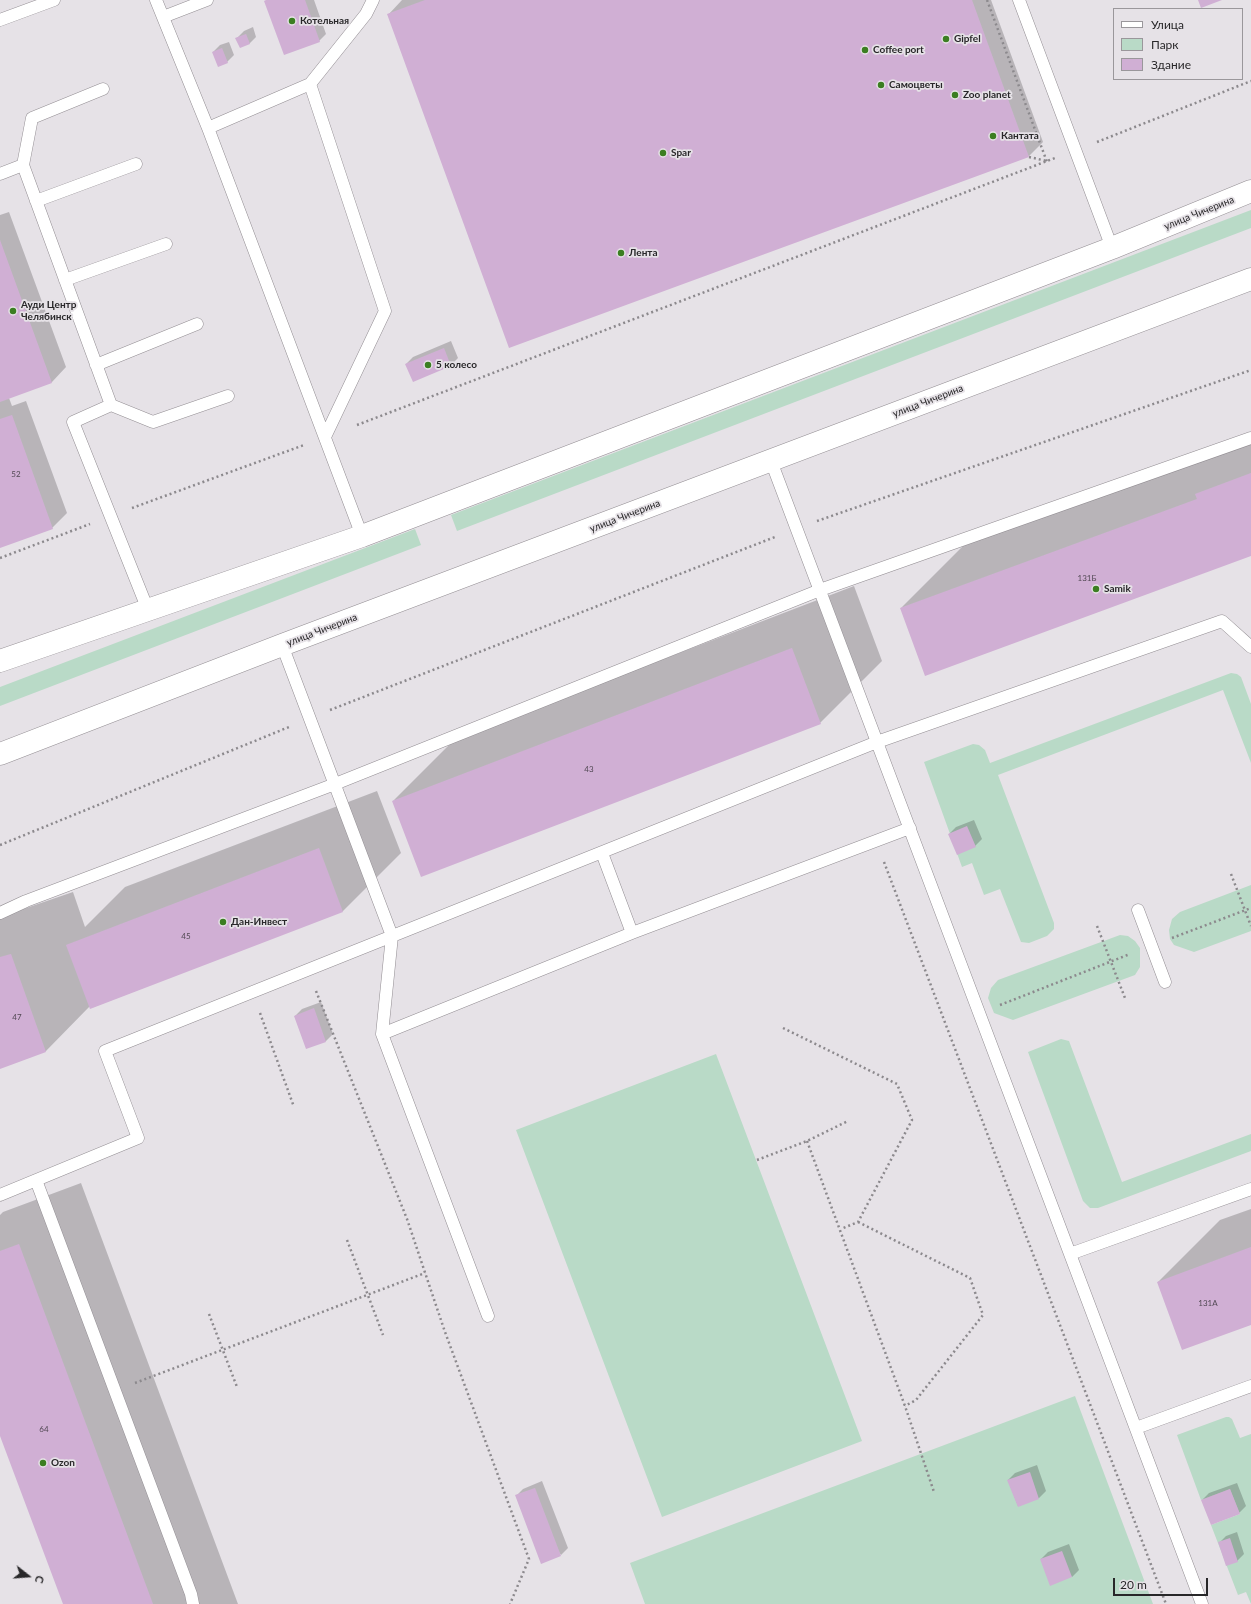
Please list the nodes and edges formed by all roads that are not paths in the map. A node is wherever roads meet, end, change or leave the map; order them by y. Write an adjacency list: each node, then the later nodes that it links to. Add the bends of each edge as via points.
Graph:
1 (54, 0): 7 (lane)
2 (156, 0): 6 (lane)
3 (207, 0): 6 (lane)
4 (373, 0): 8 (lane, via 366,14)
5 (1019, 0): 17 (lane)
6 (164, 17): 10 (lane)
7 (0, 20)
8 (310, 84): 10 (lane); 24 (lane, via 385,311)
9 (103, 89): 12 (lane, via 32,118)
10 (208, 128): 24 (lane)
11 (136, 164): 15 (lane)
12 (23, 165): 13 (lane); 15 (lane)
13 (0, 174)
14 (1251, 191): 17 (main road, улица Чичерина)
15 (36, 202): 19 (lane)
16 (166, 244): 19 (lane)
17 (1112, 248): 27 (main road, улица Чичерина)
18 (1251, 279): 26 (main road, улица Чичерина)
19 (65, 280): 21 (lane)
20 (196, 324): 21 (lane)
21 (96, 365): 23 (lane)
22 (228, 396): 23 (lane, via 153,422)
23 (111, 406): 29 (lane, via 73,422)
24 (325, 437): 27 (lane)
25 (1251, 438): 28 (lane)
26 (771, 461): 28 (lane); 30 (main road, улица Чичерина)
27 (362, 536): 29 (main road, улица Чичерина)
28 (820, 590): 33 (lane); 35 (lane)
29 (148, 610): 32 (main road, улица Чичерина)
30 (282, 645): 34 (main road, улица Чичерина); 35 (lane)
31 (1251, 647): 33 (lane, via 1222,621)
32 (0, 661)
33 (877, 742): 36 (lane); 37 (lane)
34 (0, 754)
35 (336, 784): 39 (lane); 41 (lane)
36 (910, 828): 40 (lane); 47 (lane)
37 (602, 853): 40 (lane); 41 (lane)
38 (1138, 910): 42 (lane)
39 (0, 913)
40 (632, 932): 43 (lane)
41 (392, 936): 43 (lane); 44 (lane, via 105,1051 138,1138)
42 (1165, 982)
43 (382, 1034): 48 (lane)
44 (36, 1180): 46 (lane); 51 (lane, via 191,1594)
45 (1251, 1189): 47 (lane)
46 (0, 1195)
47 (1070, 1254): 50 (lane)
48 (488, 1316)
49 (1251, 1386): 50 (lane)
50 (1136, 1428): 52 (lane)
51 (192, 1604)
52 (1202, 1604)

